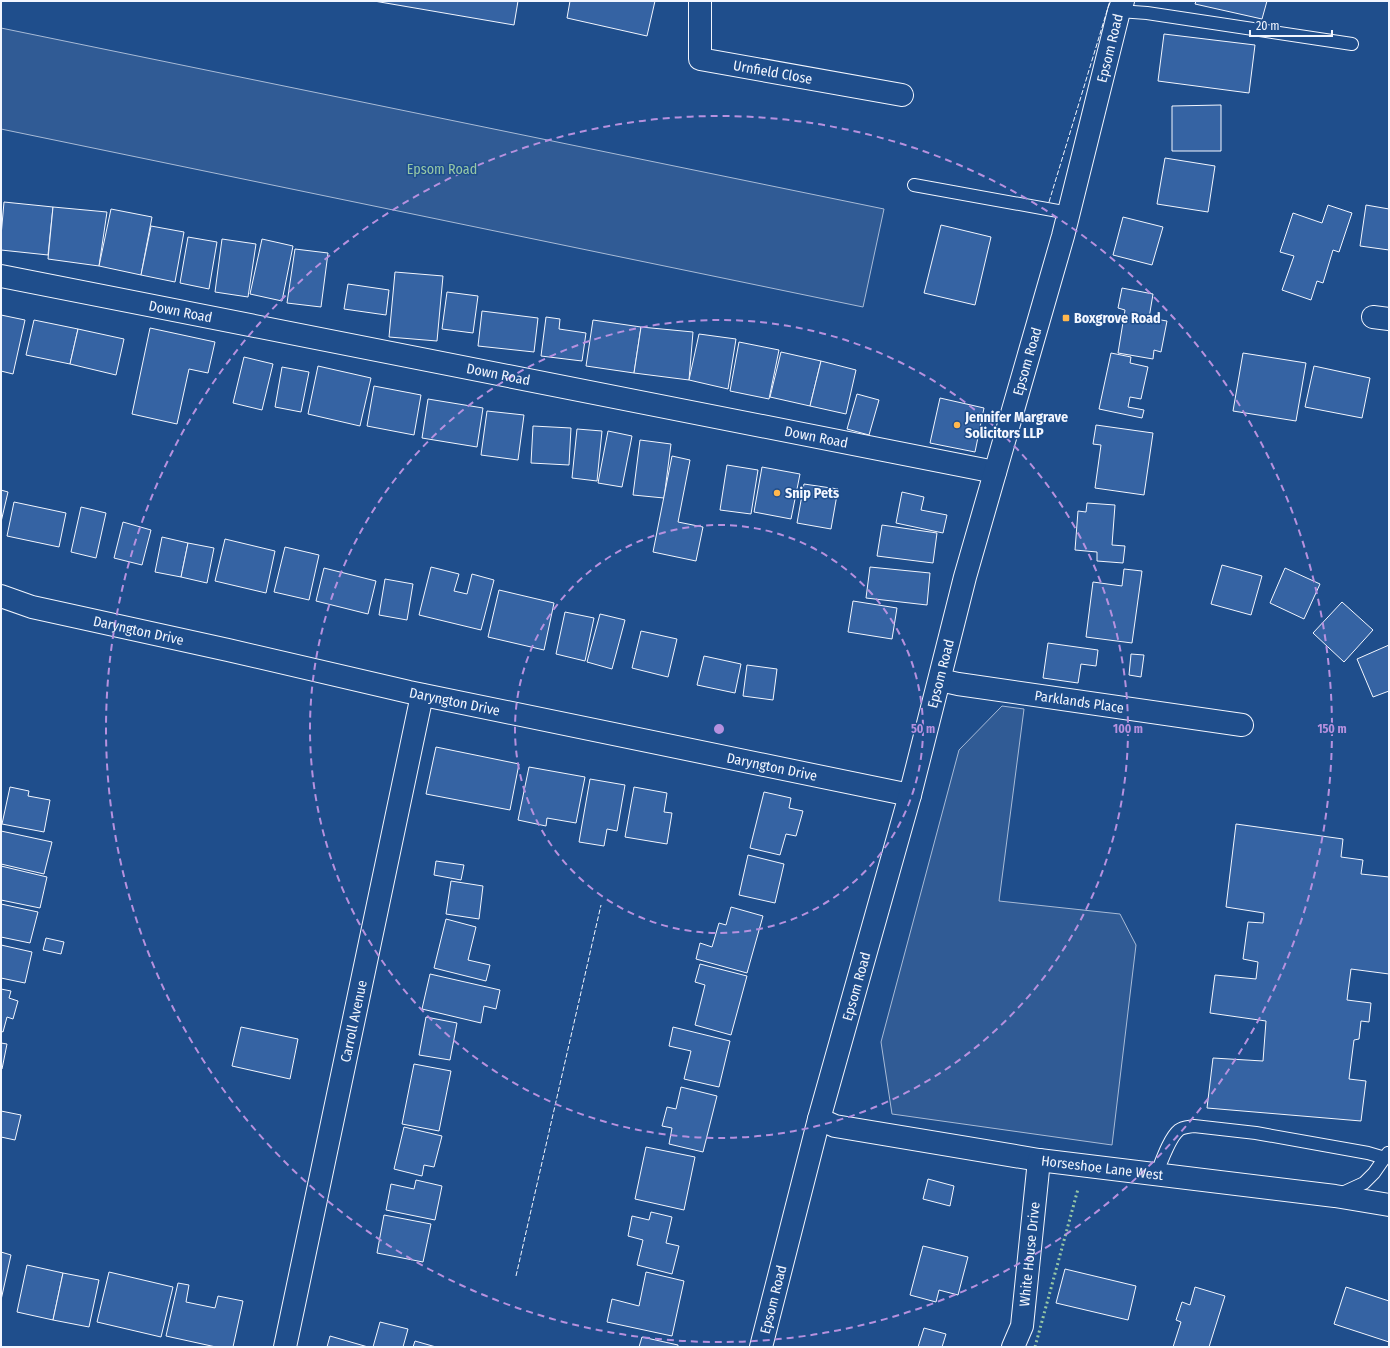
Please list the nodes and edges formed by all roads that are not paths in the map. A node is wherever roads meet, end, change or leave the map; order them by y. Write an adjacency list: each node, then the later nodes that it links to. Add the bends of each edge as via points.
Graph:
1 (700, 1): 4 (street, Urnfield Close, via 700,59)
2 (1121, 6): 3 (lane, via 1147,13); 6 (street, Epsom Road)
3 (1352, 44)
4 (902, 95)
5 (914, 185): 6 (lane)
6 (1069, 213): 8 (street, Epsom Road)
7 (1, 276): 8 (street, Down Road)
8 (995, 472): 10 (street, Epsom Road, via 965,577)
9 (1, 596): 11 (street, Daryngton Drive, via 32,607)
10 (940, 680): 12 (street, Parklands Place); 13 (street, Epsom Road)
11 (422, 695): 13 (street, Daryngton Drive); 20 (street, Carroll Avenue)
12 (1242, 725)
13 (910, 795): 14 (street, Epsom Road)
14 (819, 1119): 16 (street, Horseshoe Lane West, via 835,1126); 21 (street, Epsom Road)
15 (1387, 1155): 17 (lane, via 1256,1133 1194,1126 1179,1130 1174,1136); 18 (lane, via 1364,1183)
16 (1039, 1160): 17 (street, Horseshoe Lane West); 22 (street, White House Drive, via 1022,1326)
17 (1156, 1175): 18 (street, Horseshoe Lane West)
18 (1335, 1196): 19 (street, Horseshoe Lane West)
19 (1389, 1205)
20 (285, 1347)
21 (761, 1347)
22 (1013, 1347)

